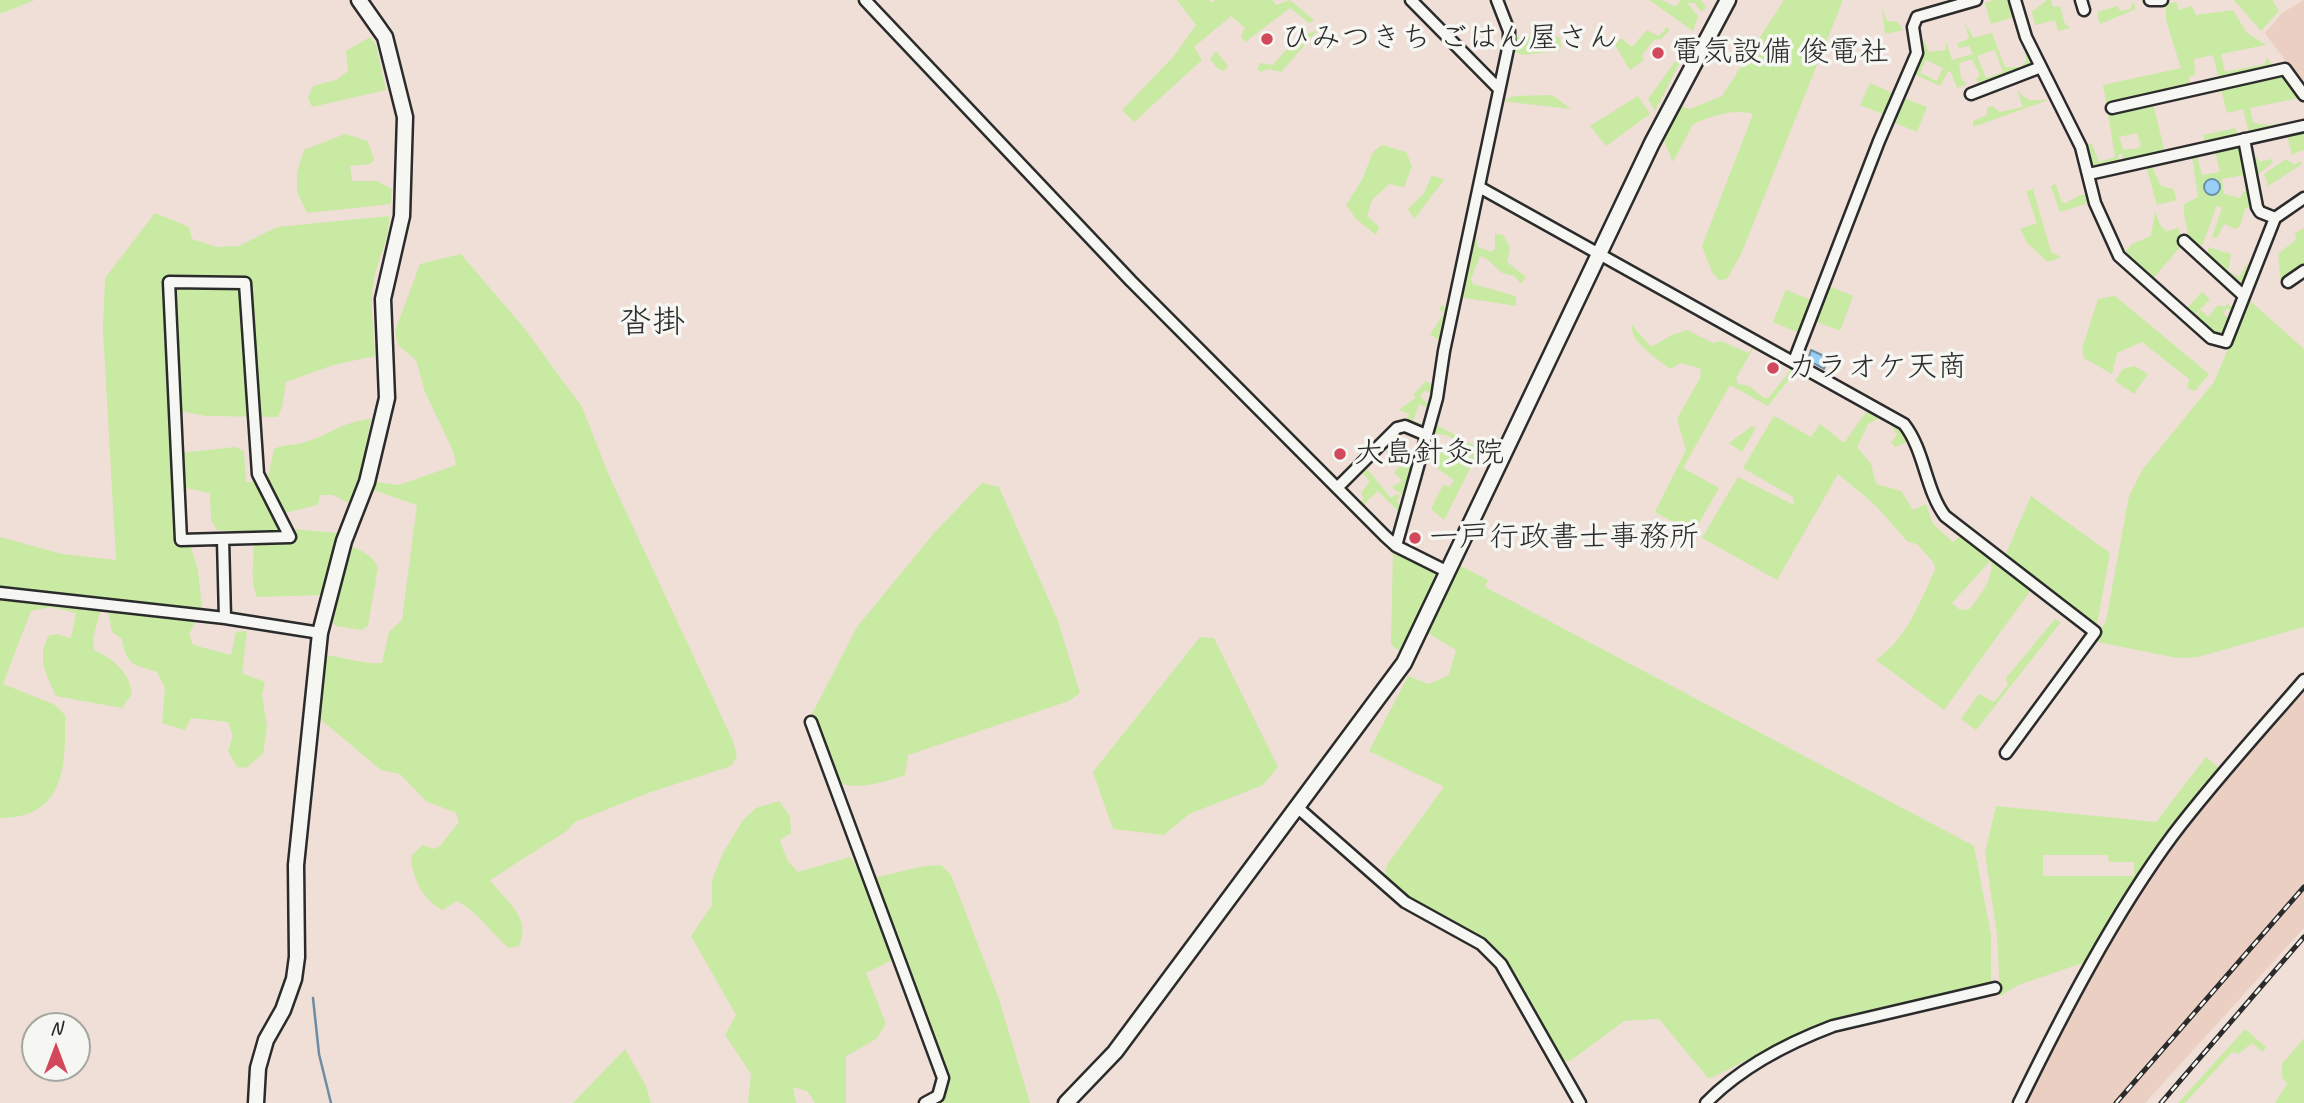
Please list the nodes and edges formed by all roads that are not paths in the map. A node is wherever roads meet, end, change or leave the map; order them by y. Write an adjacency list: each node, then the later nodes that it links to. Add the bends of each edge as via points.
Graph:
1 (359, 0): 34 (street, via 385,37 405,117 402,216 383,299 387,398 367,482 344,541)
2 (865, 0): 28 (street, via 1131,281)
3 (1411, 0): 11 (street)
4 (1497, 0): 11 (street, via 1509,31)
5 (1728, 0): 22 (street, via 1652,143)
6 (1976, 0): 26 (street, via 1917,17 1914,22 1917,53)
7 (2015, 0): 10 (street)
8 (2150, 0): 9 (street)
9 (2162, 0)
10 (2041, 67): 12 (street); 17 (street)
11 (1499, 89): 18 (street)
12 (1971, 93)
13 (2304, 95): 14 (street, via 2286,69)
14 (2112, 108)
15 (2304, 126): 16 (street)
16 (2244, 139): 17 (street); 20 (street, via 2257,207)
17 (2090, 174): 25 (street, via 2095,203 2119,256 2211,338 2226,342)
18 (1479, 187): 22 (street); 27 (street)
19 (2304, 198): 20 (street)
20 (2274, 218): 25 (street)
21 (2184, 241): 25 (street)
22 (1600, 254): 26 (street); 31 (street)
23 (2304, 271): 24 (street)
24 (2288, 282)
25 (2244, 296)
26 (1794, 361): 37 (street, via 1904,424 1945,516 2095,632)
27 (1426, 435): 28 (street, via 1405,426 1397,428); 30 (street)
28 (1337, 488): 30 (street)
29 (223, 539): 29 (street, via 290,537 258,474 245,284 169,282 181,540); 33 (street)
30 (1396, 546): 31 (street)
31 (1448, 572): 38 (street, via 1404,663)
32 (0, 593): 33 (street)
33 (225, 618): 34 (street)
34 (320, 633): 40 (street, via 296,865 297,957 283,1010 266,1040 258,1068)
35 (2304, 680): 45 (street, via 2182,825 2138,886)
36 (811, 722): 41 (street, via 943,1078 938,1096)
37 (2006, 753)
38 (1297, 807): 42 (street, via 1115,1052); 43 (street, via 1405,902 1481,944 1501,964)
39 (1995, 988): 44 (street, via 1809,1035 1755,1064)
40 (256, 1103)
41 (925, 1103)
42 (1066, 1103)
43 (1580, 1103)
44 (1706, 1103)
45 (2019, 1103)

